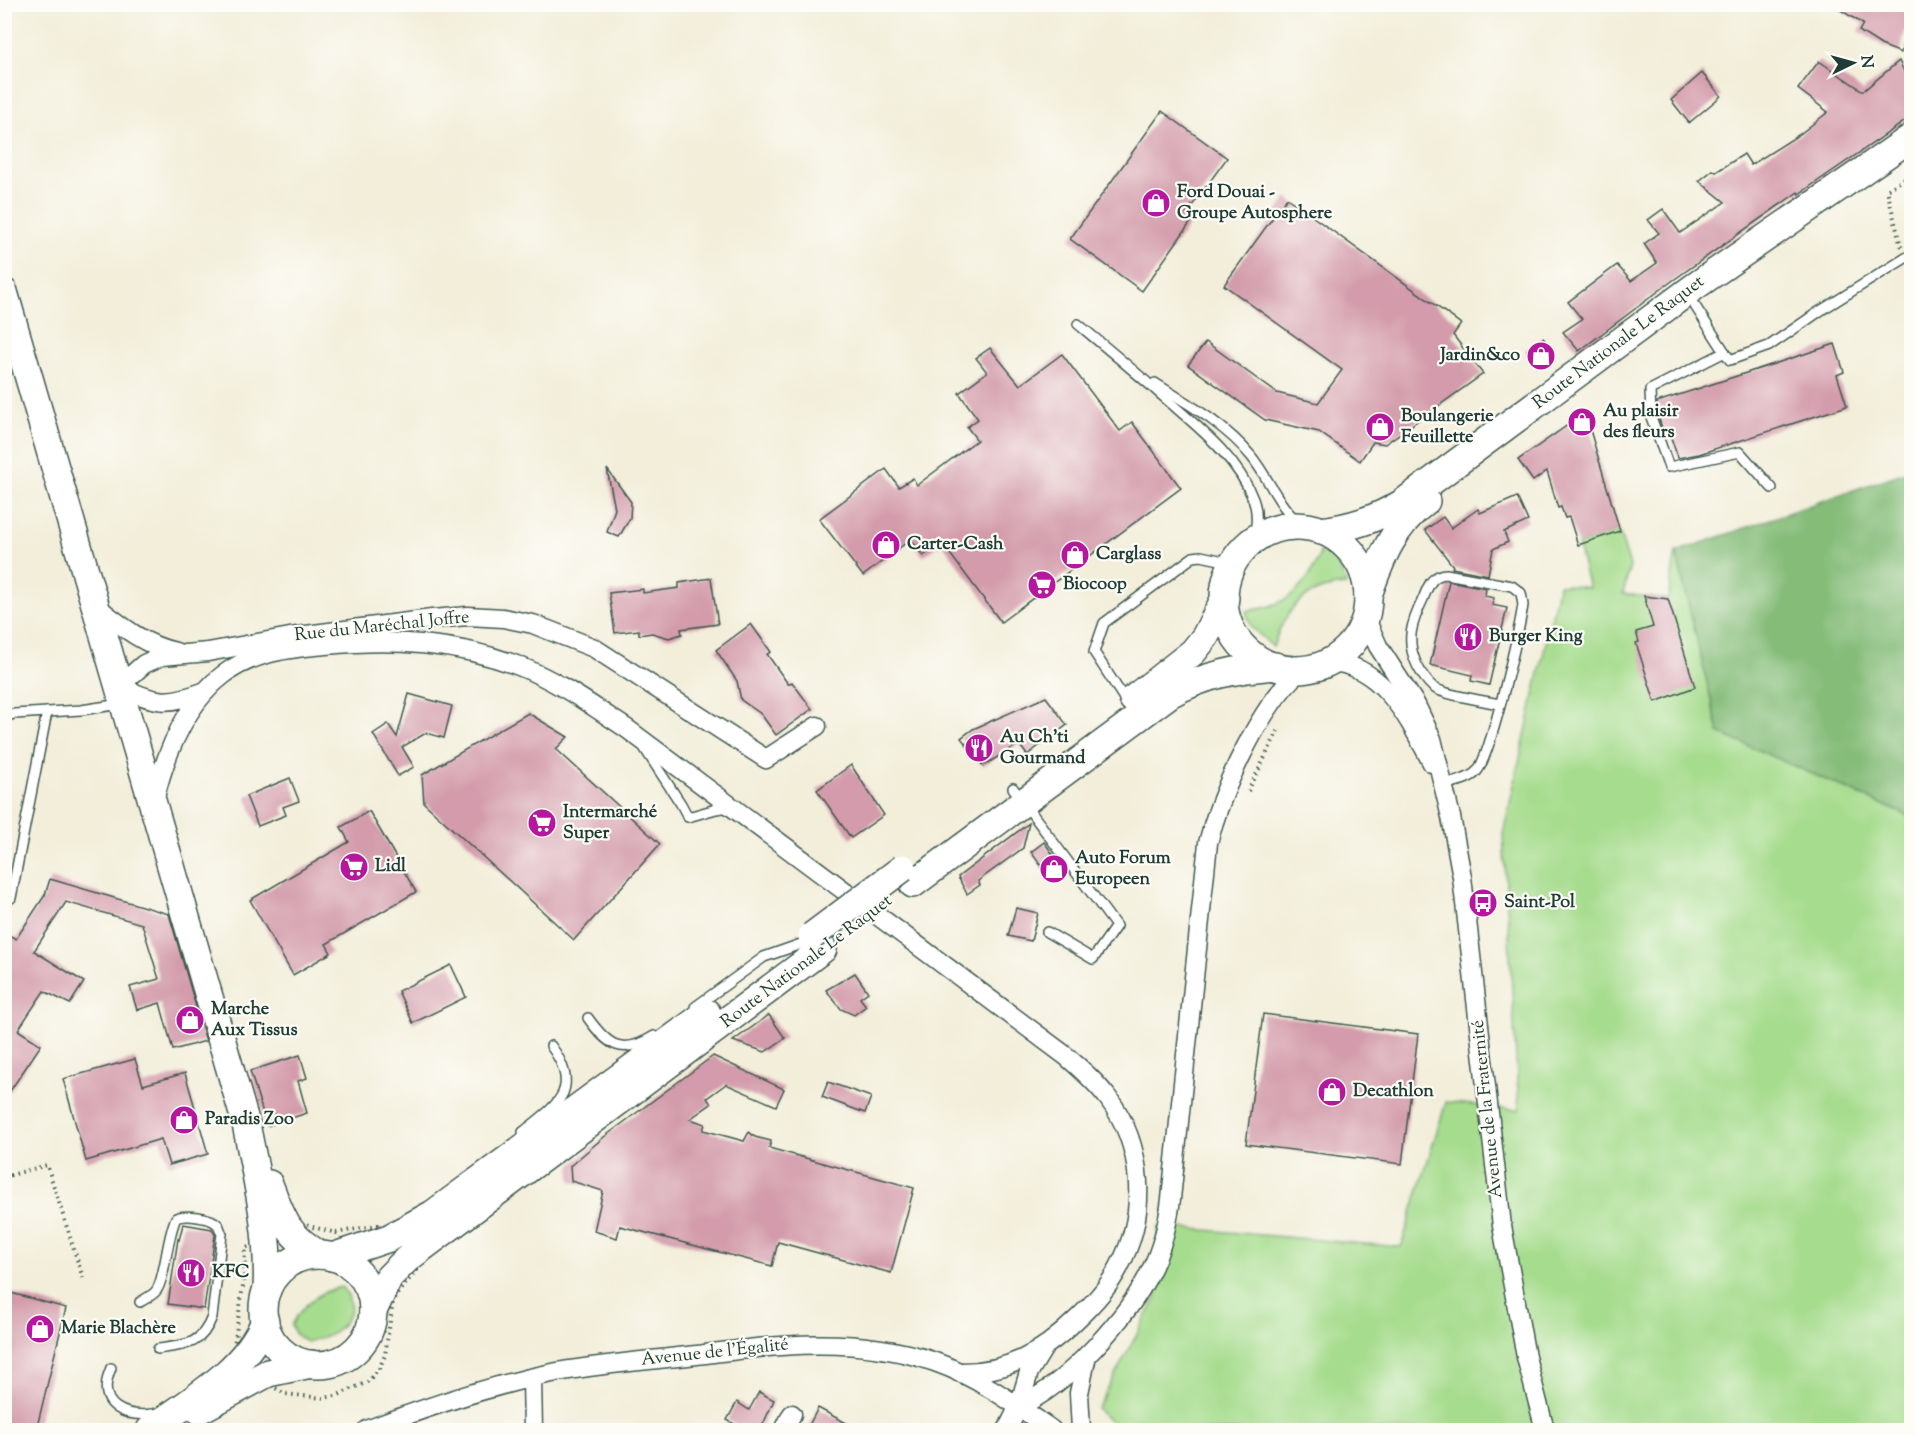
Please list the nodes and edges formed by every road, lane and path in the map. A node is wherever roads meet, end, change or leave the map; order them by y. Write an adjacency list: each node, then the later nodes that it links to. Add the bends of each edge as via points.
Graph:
1 (1911, 137): 11 (main road, Route Nationale Le Raquet, via 1694,286 1401,504 1369,521)
2 (1911, 158): 6 (main road, Route Nationale Le Raquet)
3 (1911, 174): 4 (path, via 1887,190)
4 (1908, 255): 8 (lane, via 1769,346 1730,360)
5 (4, 292): 15 (main road)
6 (1695, 306): 8 (lane); 16 (main road, Route Nationale Le Raquet, via 1421,504 1391,540)
7 (1078, 324): 9 (lane)
8 (1725, 352): 10 (lane, via 1650,390 1652,417 1669,467 1740,452)
9 (1132, 369): 11 (lane, via 1242,445 1288,514); 12 (lane, via 1232,462 1256,506)
10 (1772, 488)
11 (1312, 529): 12 (main road, via 1277,529); 16 (main road, via 1342,543 1354,555 1362,570)
12 (1254, 540): 13 (main road)
13 (1234, 563): 14 (main road); 22 (lane, via 1193,557 1104,623 1094,652)
14 (1225, 598): 18 (main road, via 1230,624 1239,640 1258,659); 22 (main road, Route Nationale Le Raquet, via 1193,652)
15 (96, 606): 17 (street, Rue du Maréchal Joffre, via 150,643); 21 (main road)
16 (1366, 606): 19 (main road, via 1354,640 1342,653); 28 (street, Avenue de la Fraternité, via 1384,659 1428,726)
17 (189, 653): 21 (street, Rue du Maréchal Joffre, via 144,664); 26 (street, Rue du Maréchal Joffre, via 410,621 468,616 503,618 533,624 594,648 766,759)
18 (1275, 666): 19 (main road); 29 (main road, Route Nationale Le Raquet, via 1232,670 1182,687)
19 (1315, 666): 28 (street, Avenue de la Fraternité, via 1339,662 1354,666 1379,683 1405,717); 52 (street, via 1286,685 1268,708 1230,781 1211,829 1165,1230 1142,1287)
20 (206, 691): 21 (street, via 169,702); 27 (street, via 240,664 267,653 360,642 413,642 466,650 522,667); 30 (street, via 171,747)
21 (121, 695): 24 (lane, via 81,710); 30 (main road)
22 (1127, 703): 29 (main road, Route Nationale Le Raquet)
23 (1500, 704): 23 (lane, via 1522,610 1521,593 1508,584 1446,574 1436,576 1411,628 1410,646 1420,670 1438,691); 28 (lane, via 1486,755 1477,772)
24 (47, 712): 25 (lane); 32 (lane)
25 (4, 717)
26 (816, 726)
27 (626, 728): 31 (street); 31 (lane, via 653,761 687,818)
28 (1443, 785): 67 (street, Avenue de la Fraternité, via 1462,877 1505,1246)
29 (1018, 795): 33 (lane, via 1116,926 1093,958); 34 (main road, Route Nationale Le Raquet)
30 (153, 806): 41 (main road, via 246,1124 260,1191)
31 (732, 807): 50 (street, via 1066,1056 1101,1089 1116,1111 1137,1170 1138,1205 1133,1231 1112,1280 1078,1319)
32 (11, 898)
33 (1047, 932)
34 (814, 946): 35 (lane, via 764,957); 39 (main road, Route Nationale Le Raquet)
35 (684, 1015)
36 (588, 1018): 37 (lane, via 607,1041 624,1046 638,1045)
37 (666, 1028)
38 (551, 1046): 39 (lane, via 564,1067 562,1095)
39 (505, 1160): 42 (main road, Route Nationale Le Raquet, via 433,1214); 44 (main road, Route Nationale Le Raquet)
40 (4, 1178): 45 (path, via 47,1165)
41 (278, 1234): 42 (path, via 300,1224 336,1233 378,1225); 43 (main road); 46 (main road); 53 (path, via 245,1248 234,1346)
42 (389, 1238): 43 (main road, Route Nationale Le Raquet); 44 (path)
43 (326, 1256): 46 (main road, via 308,1256 290,1263); 48 (main road, via 349,1264 362,1277)
44 (406, 1259): 48 (main road, Route Nationale Le Raquet, via 389,1276); 57 (path, via 417,1270 393,1301 385,1355 367,1382 323,1398 285,1394)
45 (83, 1278)
46 (267, 1290): 49 (main road)
47 (140, 1302): 51 (lane, via 156,1291 176,1218 187,1215 219,1226 222,1234 208,1330 194,1342)
48 (373, 1311): 54 (main road, via 367,1335 351,1354 329,1364)
49 (265, 1321): 53 (main road); 54 (main road, via 279,1348 293,1359)
50 (1046, 1345): 56 (street, via 1009,1365); 59 (street, via 1024,1383)
51 (158, 1349)
52 (1088, 1353): 59 (street, via 1045,1392); 66 (street, via 1080,1382)
53 (242, 1357): 57 (path); 60 (main road)
54 (311, 1364): 57 (main road)
55 (111, 1368): 60 (lane, via 106,1390 110,1402 118,1409)
56 (958, 1372): 58 (street, Avenue de l'Égalité, via 877,1348 803,1344 602,1366); 59 (street, Avenue de l'Égalité)
57 (261, 1377): 60 (main road)
58 (532, 1378): 62 (street, Avenue de l'Égalité, via 433,1406); 63 (street)
59 (1019, 1406): 64 (street); 65 (street, Avenue de l'Égalité)
60 (174, 1420): 61 (main road)
61 (150, 1431)
62 (367, 1431)
63 (533, 1431)
64 (1006, 1431)
65 (1052, 1431)
66 (1081, 1431)
67 (1545, 1431)

